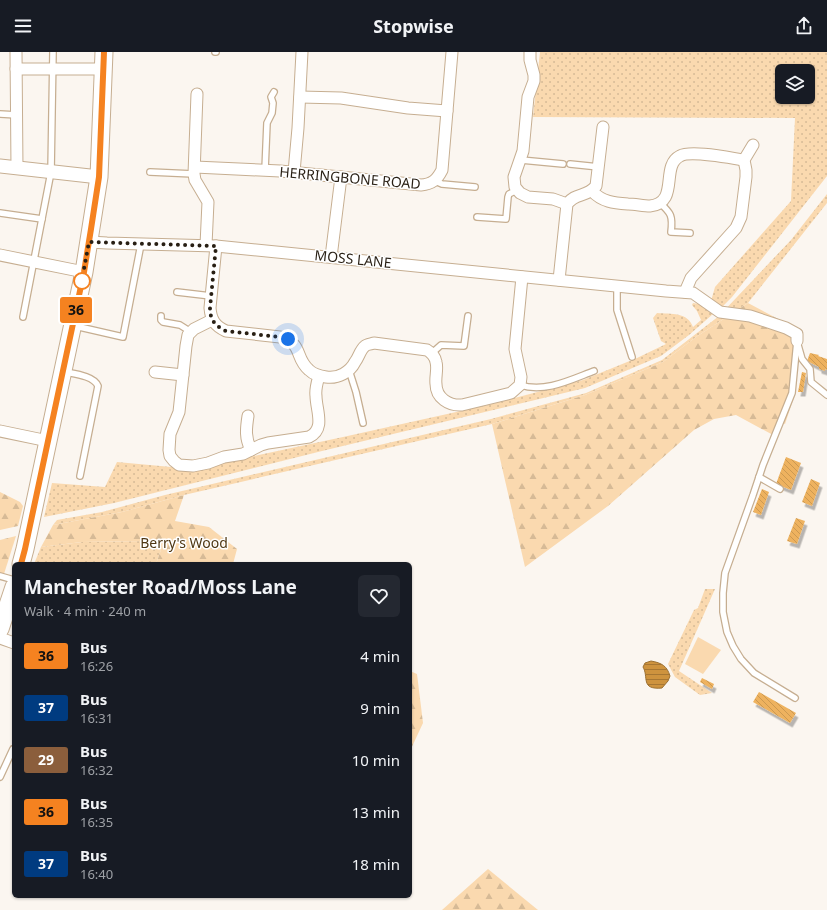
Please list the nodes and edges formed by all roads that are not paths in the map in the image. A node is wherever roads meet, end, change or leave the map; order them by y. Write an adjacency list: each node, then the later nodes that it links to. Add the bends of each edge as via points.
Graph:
1 (16, 52): 7 (street)
2 (53, 52): 8 (lane)
3 (104, 52): 9 (main road)
4 (302, 52): 12 (street)
5 (452, 52): 13 (street)
6 (530, 52): 18 (street, via 534,81 527,104)
7 (16, 68): 8 (street); 15 (street)
8 (53, 69): 9 (street); 27 (lane)
9 (103, 70): 30 (main road)
10 (274, 92): 26 (lane, HERRINGBONE ROAD, via 272,116 267,124)
11 (197, 94): 25 (street, via 201,128)
12 (300, 96): 13 (street, via 341,98); 29 (street)
13 (447, 111): 32 (street, via 442,170)
14 (0, 114): 15 (lane)
15 (17, 115): 24 (street)
16 (605, 134): 23 (street)
17 (753, 144): 19 (street)
18 (521, 160): 20 (lane); 34 (street, via 514,177)
19 (744, 160): 36 (street, via 682,154 675,158 671,167 668,191); 53 (street, via 746,177 741,217 736,228 691,278)
20 (563, 164)
21 (570, 164): 23 (lane)
22 (0, 166): 24 (street)
23 (599, 167): 35 (street, via 596,186)
24 (17, 168): 27 (street)
25 (194, 170): 26 (street, HERRINGBONE ROAD); 28 (lane); 44 (street, via 195,180 208,202)
26 (265, 170): 29 (street, HERRINGBONE ROAD)
27 (51, 172): 30 (street); 40 (lane)
28 (150, 172)
29 (294, 172): 31 (street, HERRINGBONE ROAD)
30 (99, 177): 42 (main road)
31 (340, 177): 32 (street, HERRINGBONE ROAD, via 421,185); 46 (street)
32 (435, 181): 33 (lane)
33 (475, 187)
34 (516, 190): 37 (street, via 528,197 553,199); 39 (lane, via 508,196 506,219)
35 (592, 191): 36 (street, via 613,202 649,206); 37 (street, via 574,197)
36 (659, 202): 41 (lane, via 671,216 671,232)
37 (567, 204): 50 (street)
38 (0, 213): 40 (lane)
39 (477, 217)
40 (42, 219): 47 (lane)
41 (690, 233)
42 (89, 242): 43 (street, MOSS LANE); 48 (main road)
43 (141, 244): 44 (street, MOSS LANE); 59 (lane, via 123,337)
44 (211, 246): 46 (street, MOSS LANE); 54 (street)
45 (0, 255): 47 (street)
46 (331, 257): 49 (street, MOSS LANE)
47 (34, 261): 48 (street); 57 (lane)
48 (84, 272): 59 (main road)
49 (522, 276): 50 (street, MOSS LANE); 70 (street, via 515,349 521,377)
50 (559, 280): 51 (street, MOSS LANE)
51 (617, 286): 53 (street, MOSS LANE); 63 (lane, via 617,310)
52 (177, 292): 54 (lane)
53 (685, 292): 61 (street, MOSS LANE, via 693,293 720,312 750,316 786,328 796,334)
54 (211, 296): 58 (street)
55 (161, 316): 60 (lane, via 163,322 180,325)
56 (468, 316): 62 (lane, via 464,346 441,345)
57 (23, 317)
58 (212, 320): 60 (street); 69 (street, via 226,331 288,339 295,344 302,363)
59 (72, 326): 66 (main road)
60 (191, 332): 68 (street, via 188,335)
61 (797, 341): 71 (lane, via 802,359 810,369 811,382); 78 (lane, via 792,393)
62 (432, 353): 64 (street, via 421,348 374,343 366,345); 70 (street, via 437,362 436,388 441,397 449,403 462,405 511,393)
63 (632, 357)
64 (349, 370): 69 (street, via 330,378); 73 (lane)
65 (594, 371): 70 (lane, via 545,388)
66 (63, 372): 75 (main road); 77 (lane, via 81,375 96,382 98,386)
67 (155, 372): 68 (street)
68 (183, 375): 76 (street, via 180,412 170,434 169,450 174,461 179,465 193,466)
69 (319, 376): 76 (street, via 316,390 319,422 316,432 310,437 268,443)
70 (520, 385)
71 (827, 396)
72 (248, 416): 76 (street, via 246,433)
73 (362, 423)
74 (0, 432): 75 (street)
75 (48, 441): 80 (main road)
76 (251, 450)
77 (80, 476)
78 (759, 477): 79 (lane); 87 (lane, via 725,573 723,612 726,632 741,659 754,673)
79 (780, 488)
80 (22, 562)
81 (0, 576): 82 (lane)
82 (12, 579)
83 (12, 593): 84 (main road)
84 (0, 629)
85 (0, 638): 86 (street)
86 (12, 642)
87 (794, 698)
88 (12, 751): 89 (lane)
89 (0, 777)

